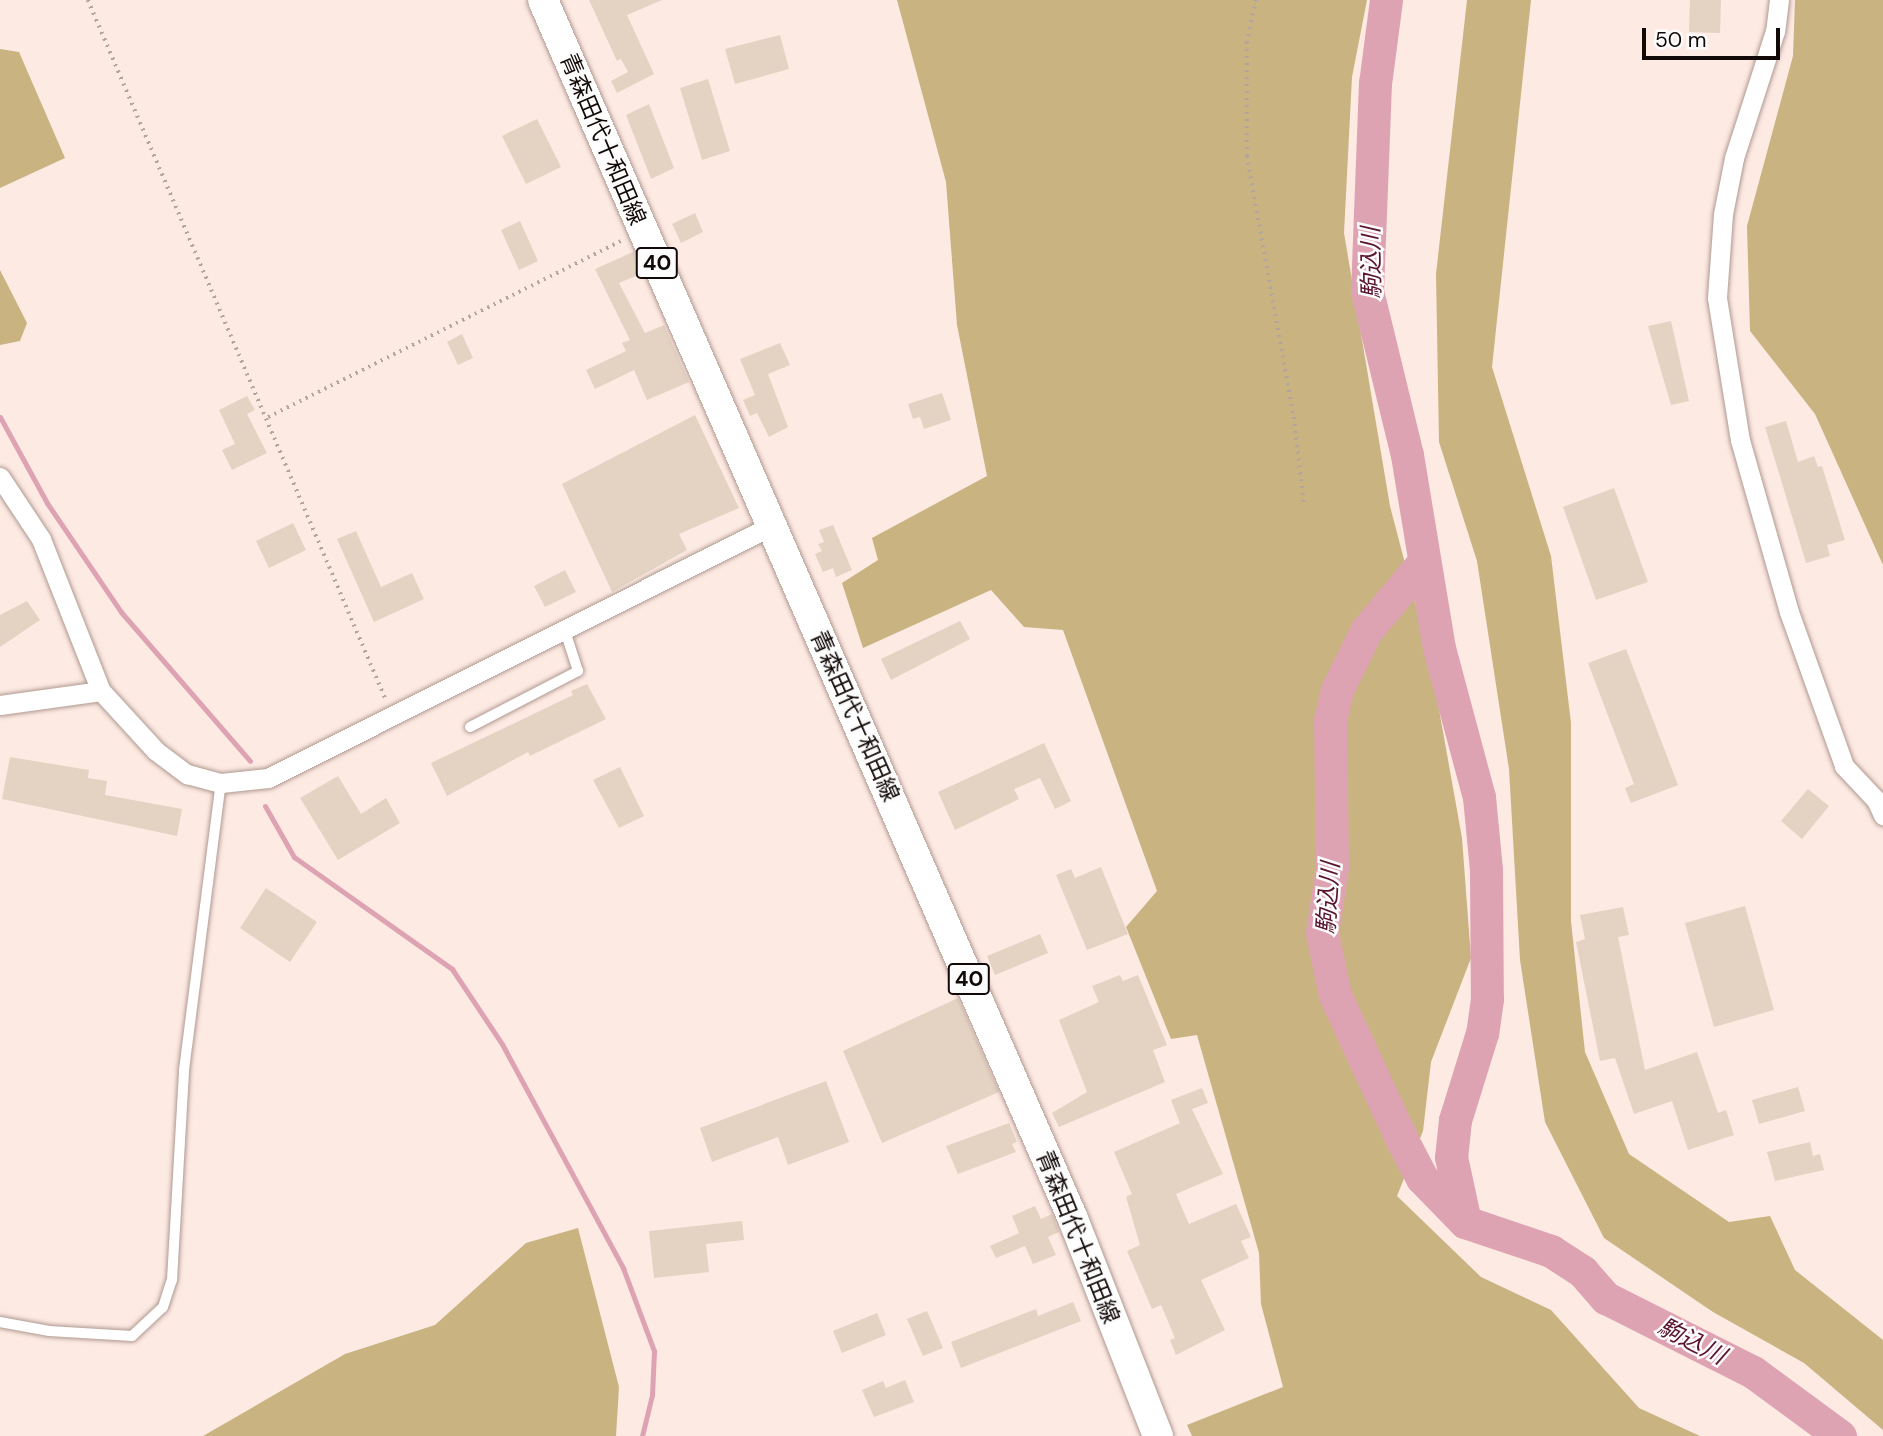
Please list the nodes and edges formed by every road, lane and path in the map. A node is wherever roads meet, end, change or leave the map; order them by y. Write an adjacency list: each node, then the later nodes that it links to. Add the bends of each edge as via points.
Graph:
1 (88, 0): 6 (path)
2 (543, 0): 5 (main road, 青森田代十和田線 / 40)
3 (1256, 0): 8 (path, via 1247,43 1247,156 1294,417)
4 (1779, 0): 16 (street, via 1775,31 1734,158 1723,214 1717,298 1740,440 1789,612 1844,766 1876,800)
5 (643, 231): 6 (path); 9 (main road, 青森田代十和田線 / 40)
6 (268, 417): 13 (path)
7 (0, 477): 11 (street, via 41,539)
8 (1304, 503)
9 (771, 526): 10 (street); 18 (main road, 青森田代十和田線 / 40, via 1073,1219)
10 (565, 631): 13 (street); 14 (lane, via 578,671)
11 (101, 691): 12 (street); 15 (street, via 156,751 187,774)
12 (0, 705)
13 (393, 716): 15 (street, via 268,778)
14 (470, 727)
15 (221, 783): 17 (lane, via 184,1070 172,1280 163,1307 132,1336 49,1331)
16 (1883, 815)
17 (0, 1322)
18 (1158, 1436)

